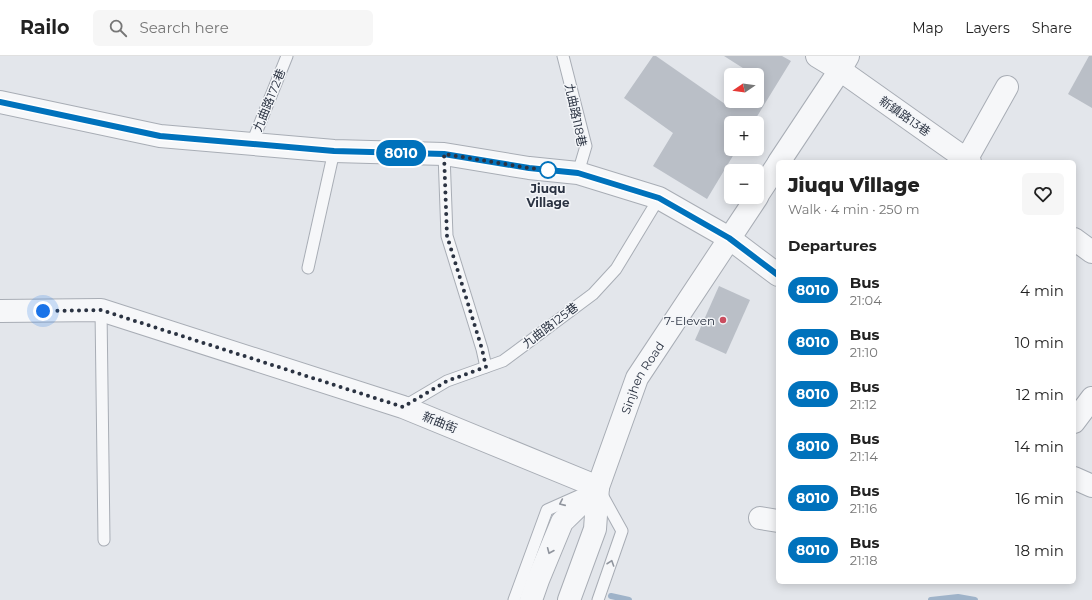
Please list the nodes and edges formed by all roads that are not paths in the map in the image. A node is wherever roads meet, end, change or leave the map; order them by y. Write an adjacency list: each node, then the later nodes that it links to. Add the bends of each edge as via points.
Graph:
1 (287, 56): 7 (lane, 九曲路172巷)
2 (563, 56): 14 (lane, 九曲路118巷, via 586,146)
3 (817, 56): 4 (street, 新鎮路13巷)
4 (844, 63): 10 (street, Sinjhen Road); 11 (street, 新鎮路13巷)
5 (1007, 87): 12 (street)
6 (0, 102): 7 (street, via 160,136)
7 (252, 144): 8 (street)
8 (334, 151): 9 (street); 21 (lane)
9 (444, 154): 14 (street); 25 (lane, via 447,236)
10 (781, 160)
11 (966, 160)
12 (968, 160)
13 (776, 168): 15 (street, Sinjhen Road)
14 (578, 173): 16 (street)
15 (764, 186)
16 (659, 198): 18 (street); 25 (lane, 九曲路125巷, via 616,269 592,294 503,362)
17 (752, 204): 18 (street, Sinjhen Road)
18 (729, 238): 22 (street); 31 (street, Sinjhen Road, via 637,378)
19 (1076, 240): 20 (street)
20 (1092, 252)
21 (308, 268)
22 (776, 273)
23 (101, 310): 24 (street, 新曲街); 27 (street, 新曲街); 32 (lane)
24 (0, 311)
25 (486, 367): 27 (lane, 九曲路125巷, via 447,381)
26 (1092, 398): 28 (street)
27 (403, 407): 31 (street, 新曲街)
28 (1076, 419)
29 (1076, 479): 30 (street)
30 (1092, 486)
31 (598, 487): 33 (lane, one-way to 33, via 547,510); 34 (street, Sinjhen Road, one-way to 34, via 562,522); 35 (street, Sinjhen Road, via 595,529); 36 (lane, one-way to 31, via 622,531)
32 (104, 540)
33 (514, 600)
34 (531, 600)
35 (569, 600)
36 (598, 600)

